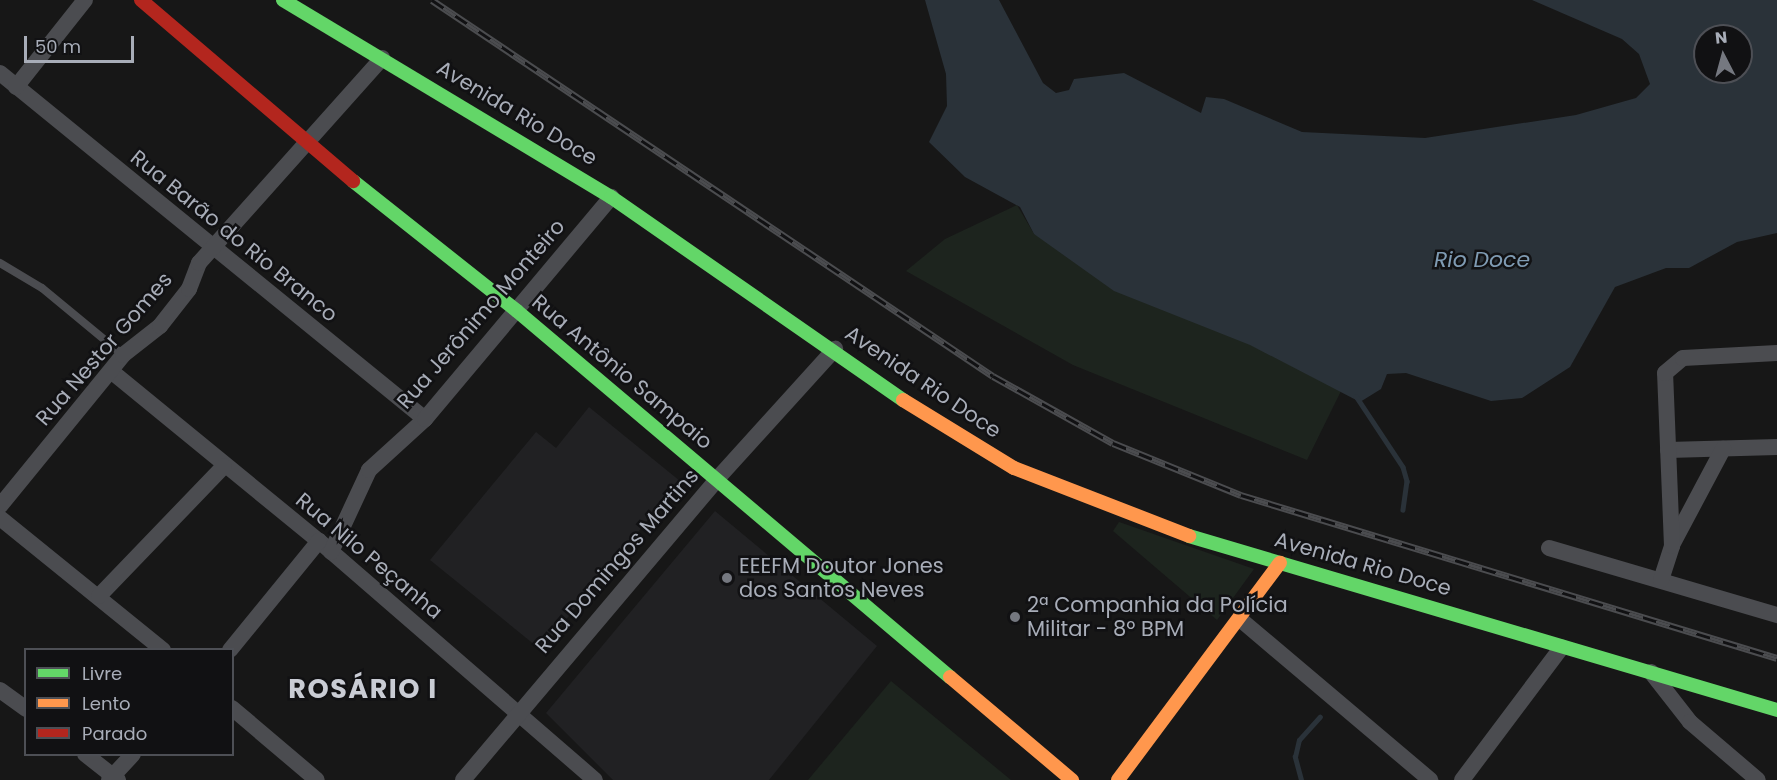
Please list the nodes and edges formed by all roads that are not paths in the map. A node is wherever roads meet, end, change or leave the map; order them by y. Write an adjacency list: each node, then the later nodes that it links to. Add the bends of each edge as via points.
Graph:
1 (85, 0): 6 (street)
2 (141, 0): 7 (street, Rua Antônio Sampaio)
3 (283, 0): 4 (street, Avenida Rio Doce)
4 (382, 58): 7 (street, Rua Nestor Gomes); 8 (street, Avenida Rio Doce)
5 (0, 73): 6 (street, Rua Barão do Rio Branco)
6 (16, 87): 9 (street, Rua Barão do Rio Branco)
7 (307, 145): 9 (street, Rua Nestor Gomes); 11 (street, Rua Antônio Sampaio)
8 (611, 197): 11 (street, Rua Jerônimo Monteiro); 12 (street, Avenida Rio Doce)
9 (213, 248): 14 (street, Rua Nestor Gomes, via 160,326); 16 (street, Rua Barão do Rio Branco)
10 (0, 263): 14 (lane, via 42,288)
11 (517, 311): 16 (street, Rua Jerônimo Monteiro); 21 (street, Rua Antônio Sampaio)
12 (835, 350): 21 (street, Rua Domingos Martins); 27 (street, Avenida Rio Doce, via 933,421 1014,468 1176,532)
13 (1777, 353): 19 (street, via 1718,354 1674,362 1664,382)
14 (123, 356): 15 (street, Rua Nestor Gomes)
15 (111, 371): 20 (street, Rua Nilo Peçanha); 22 (street, Rua Nestor Gomes)
16 (425, 419): 25 (street, Rua Jerônimo Monteiro, via 369,470)
17 (1777, 447): 18 (street)
18 (1723, 449): 19 (street); 24 (street)
19 (1668, 450): 24 (street)
20 (224, 466): 25 (street, Rua Nilo Peçanha); 29 (street)
21 (717, 479): 40 (street, Rua Domingos Martins); 47 (street, Rua Antônio Sampaio)
22 (0, 506)
23 (0, 518): 29 (street)
24 (1672, 546): 28 (street)
25 (325, 547): 34 (street, Rua Jerônimo Monteiro); 40 (street, Rua Nilo Peçanha)
26 (1549, 548): 28 (street)
27 (1280, 563): 31 (street); 32 (street, Avenida Rio Doce)
28 (1661, 580): 30 (street)
29 (99, 596): 33 (street)
30 (1777, 615)
31 (1241, 620): 48 (street); 49 (street)
32 (1562, 646): 35 (street, Avenida Rio Doce); 50 (street)
33 (162, 648)
34 (232, 648)
35 (1651, 672): 39 (street, Avenida Rio Doce); 51 (street, via 1690,722)
36 (0, 690): 37 (street)
37 (24, 708)
38 (234, 710): 44 (street)
39 (1777, 710)
40 (519, 711): 45 (street, Rua Domingos Martins); 46 (street, Rua Nilo Peçanha)
41 (87, 756): 43 (street)
42 (131, 756): 43 (street)
43 (113, 778)
44 (317, 780)
45 (464, 780)
46 (595, 780)
47 (1072, 780)
48 (1118, 780)
49 (1430, 780)
50 (1462, 780)
51 (1758, 780)

